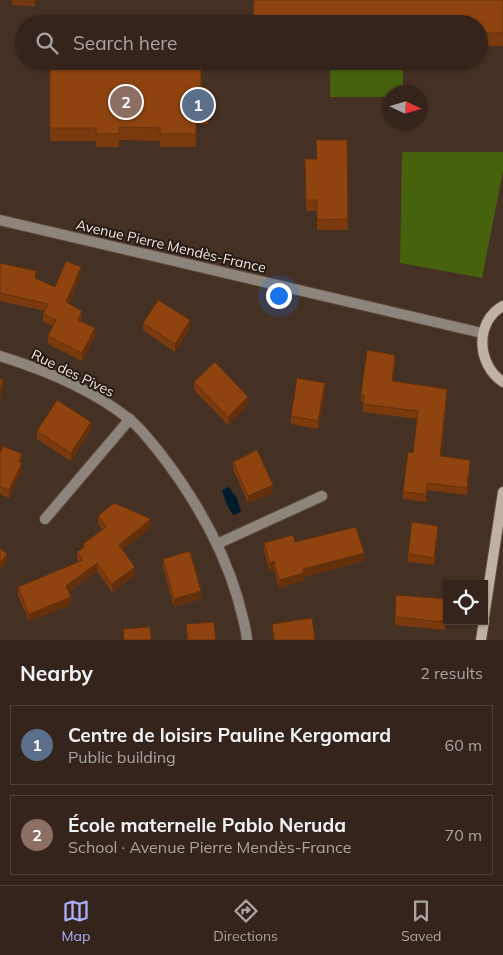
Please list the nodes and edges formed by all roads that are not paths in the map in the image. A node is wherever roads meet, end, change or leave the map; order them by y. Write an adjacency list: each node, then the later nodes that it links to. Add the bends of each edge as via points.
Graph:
1 (0, 220): 3 (street, Avenue Pierre Mendès-France)
2 (503, 306): 3 (street, via 489,318)
3 (482, 333): 5 (street, via 484,359)
4 (0, 356): 6 (street, Rue des Pives, via 32,366 98,397)
5 (503, 382)
6 (130, 419): 9 (street); 10 (street, Rue des Pives, via 181,480)
7 (503, 492): 11 (street)
8 (322, 496): 10 (street)
9 (45, 519)
10 (217, 544): 13 (street, Rue des Pives, via 232,578)
11 (488, 591)
12 (483, 625): 14 (street)
13 (247, 640)
14 (481, 640)

